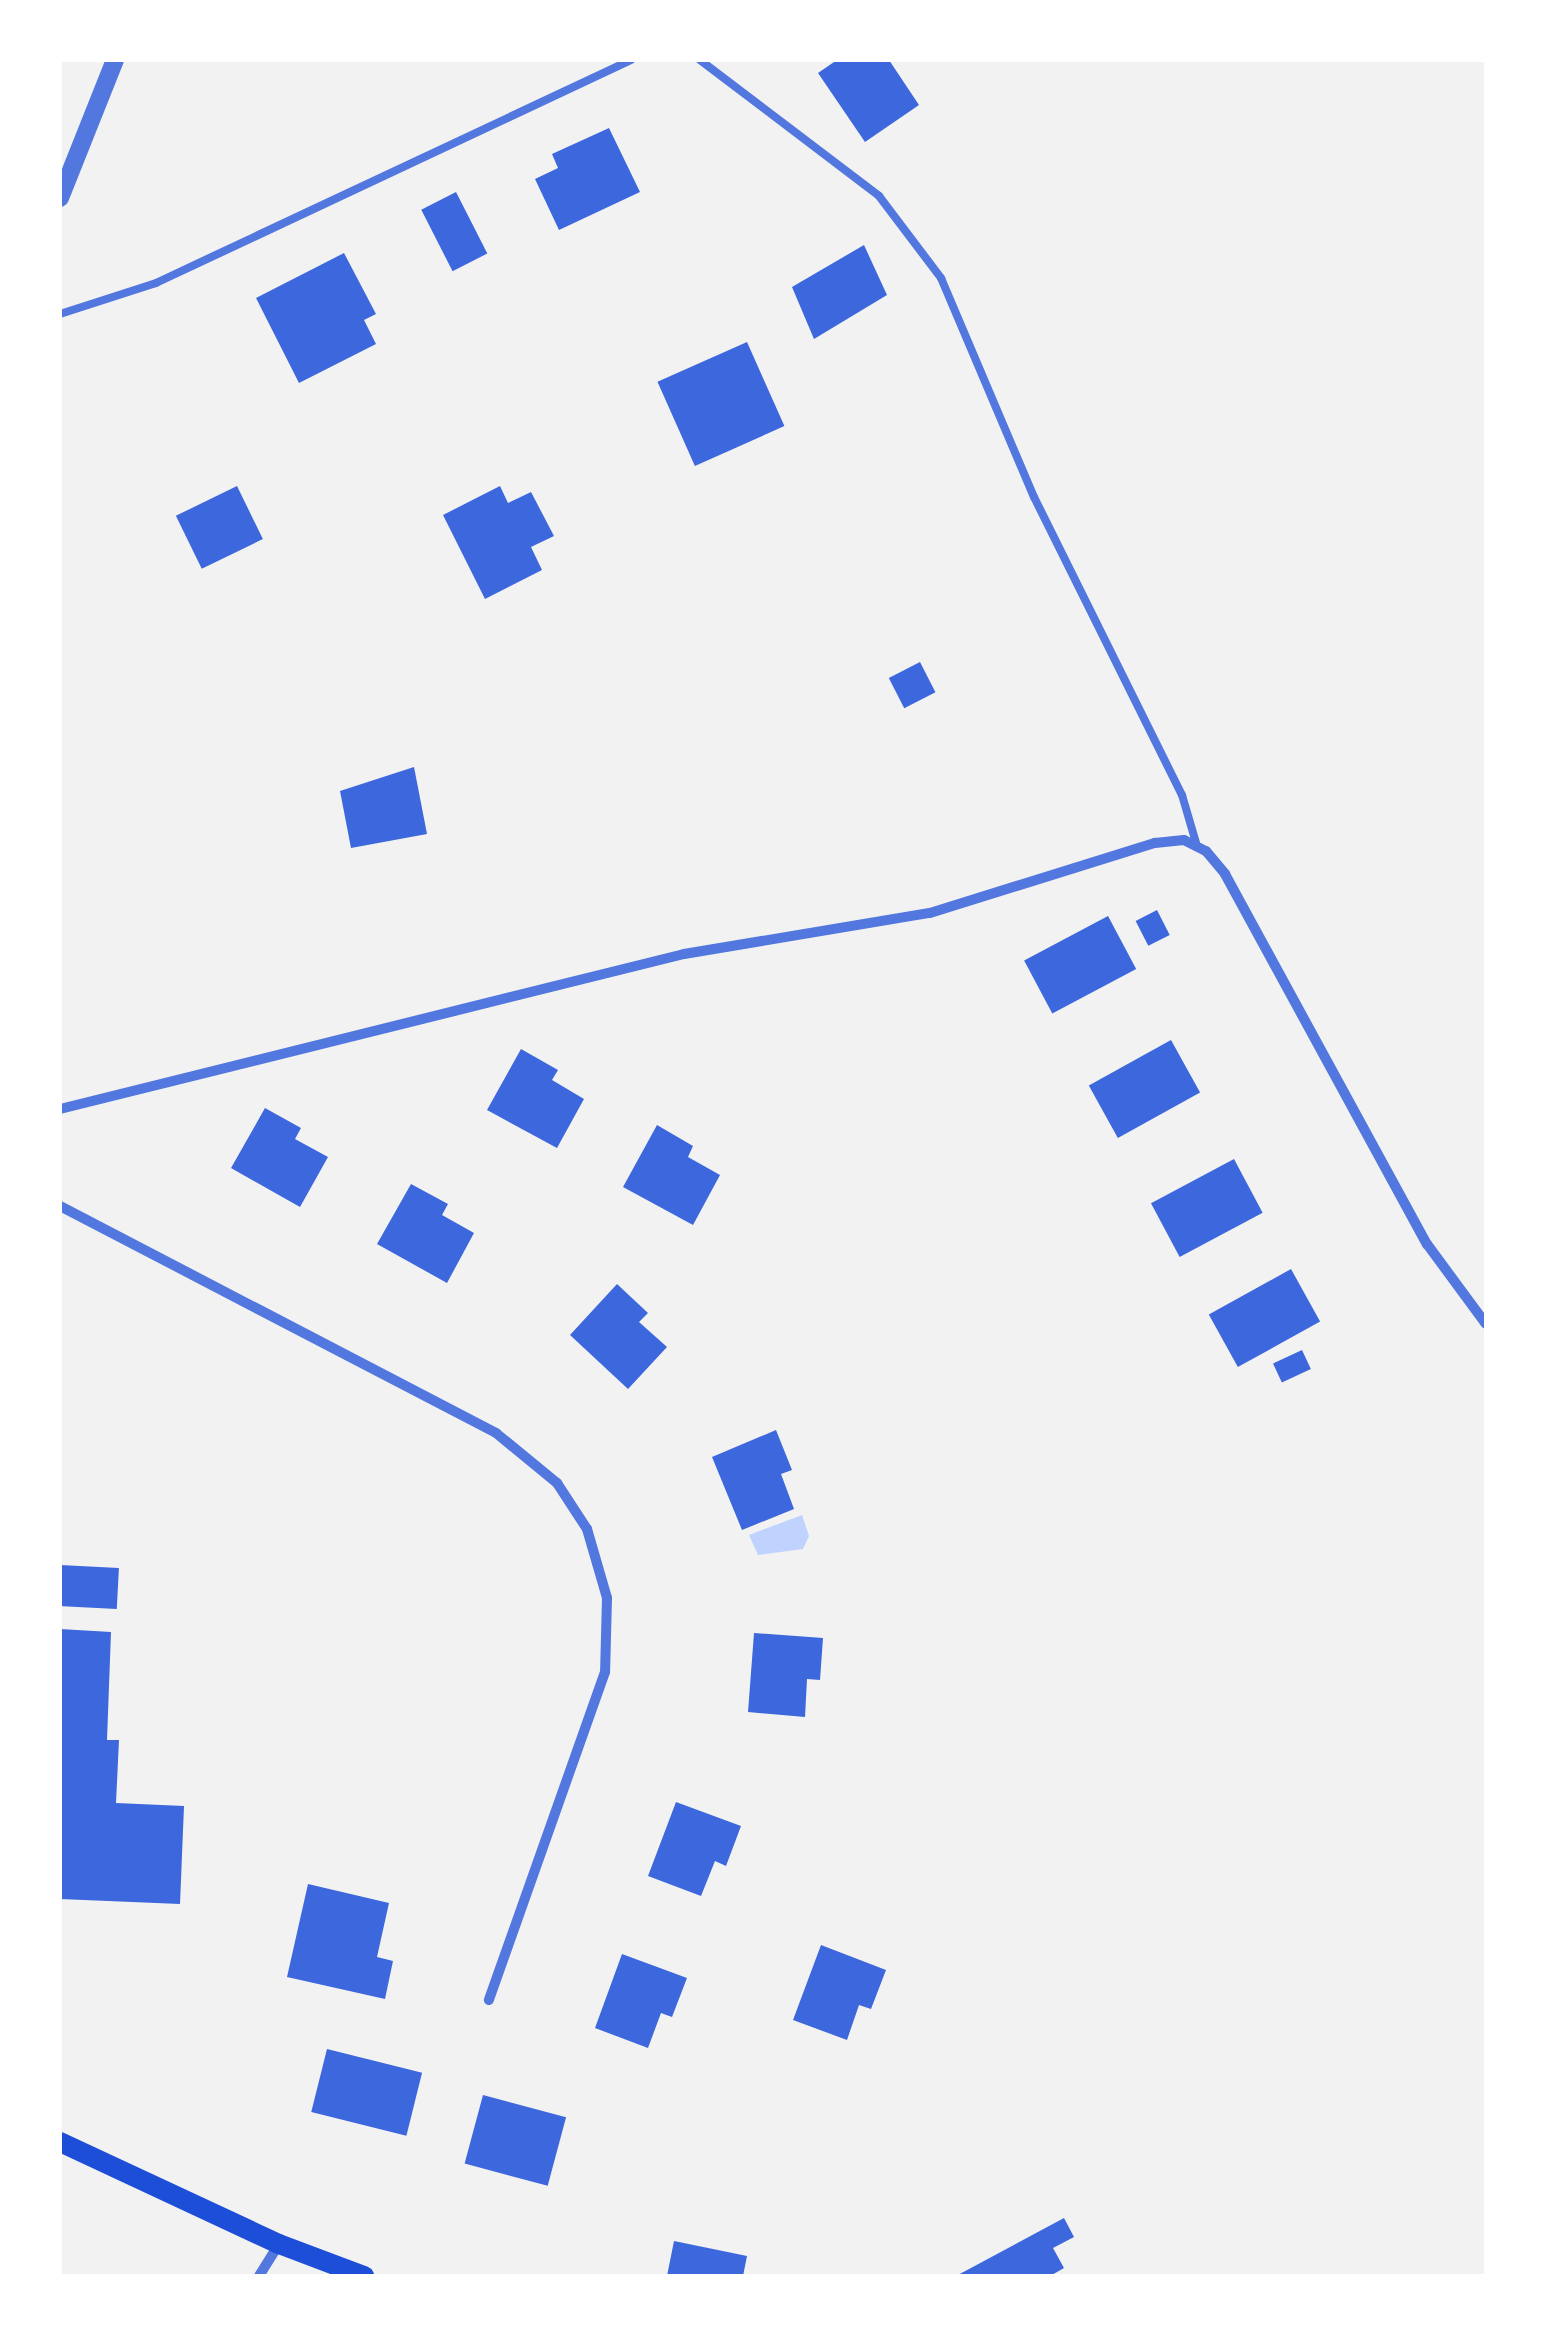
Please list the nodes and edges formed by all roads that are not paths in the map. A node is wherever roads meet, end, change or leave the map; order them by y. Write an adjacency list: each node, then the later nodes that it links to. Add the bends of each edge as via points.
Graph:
1 (115, 60): 4 (street)
2 (630, 60): 5 (lane, via 156,284)
3 (700, 60): 6 (lane, via 878,196 941,278 1034,497 1182,795)
4 (60, 198)
5 (60, 314)
6 (1196, 844): 7 (street, via 1155,844 930,913 716,948 477,1002); 9 (street, via 1226,874 1427,1244)
7 (60, 1109)
8 (60, 1206): 10 (street, via 496,1432 557,1483 586,1529 607,1598 605,1672)
9 (1486, 1324)
10 (489, 2000)
11 (60, 2142): 12 (main road)
12 (279, 2244): 13 (street); 14 (main road)
13 (259, 2276)
14 (364, 2276)

